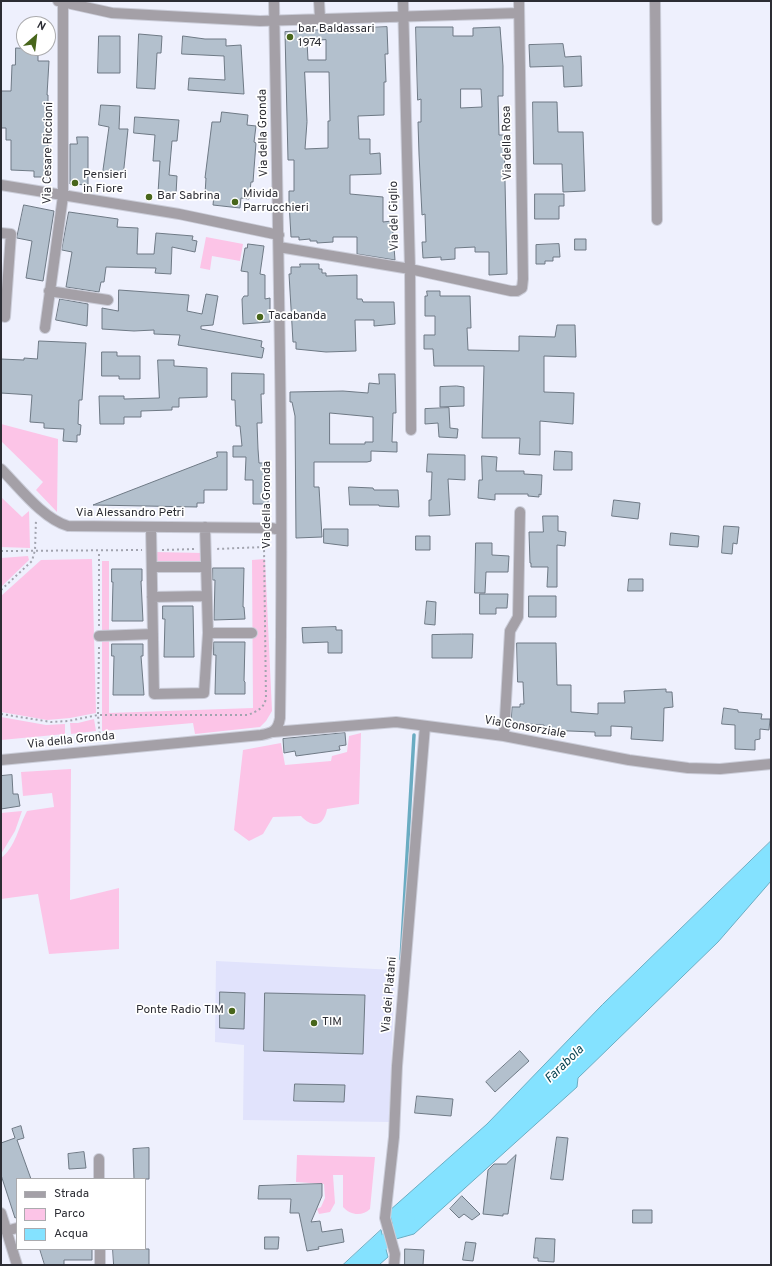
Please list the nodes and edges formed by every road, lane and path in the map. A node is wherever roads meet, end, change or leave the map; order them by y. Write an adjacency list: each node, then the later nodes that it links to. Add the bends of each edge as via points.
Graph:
1 (274, 1): 10 (street, Via della Gronda)
2 (319, 1): 9 (street)
3 (403, 1): 8 (street, Via del Giglio)
4 (518, 1): 7 (street, Via della Rosa)
5 (654, 1): 13 (street)
6 (61, 2): 10 (street, via 112,13); 12 (street, Via Cesare Riccioni)
7 (519, 13): 8 (street); 17 (street, Via della Rosa, via 523,285 519,290 511,291)
8 (404, 16): 9 (street); 17 (street, Via del Giglio)
9 (320, 18): 10 (street)
10 (274, 21): 15 (street, Via della Gronda)
11 (1, 185): 12 (street)
12 (63, 196): 15 (street, via 179,214); 18 (street, Via Cesare Riccioni)
13 (657, 220)
14 (1, 233): 20 (street, via 11,234 5,316)
15 (279, 235): 16 (street, Via della Gronda)
16 (279, 247): 17 (street); 28 (street, Via della Gronda)
17 (410, 269): 22 (street, Via del Giglio)
18 (49, 291): 19 (street); 21 (street, Via Cesare Riccioni)
19 (108, 300)
20 (1, 316)
21 (44, 328)
22 (411, 430)
23 (1, 469): 24 (street, Via Alessandro Petri)
24 (36, 504): 26 (street, Via Alessandro Petri, via 55,522 68,526); 30 (path)
25 (520, 512): 46 (street, via 518,617 510,631)
26 (151, 527): 27 (street, Via Alessandro Petri); 33 (street)
27 (205, 528): 28 (street, Via Alessandro Petri); 34 (street)
28 (281, 530): 45 (street, Via della Gronda, via 280,718)
29 (264, 547): 43 (path, via 264,706 248,715)
30 (35, 550): 31 (path); 35 (path, via 32,561)
31 (1, 551)
32 (99, 551): 41 (path)
33 (152, 567): 34 (street); 37 (street)
34 (206, 567): 36 (street)
35 (1, 590)
36 (207, 596): 37 (street); 38 (street)
37 (152, 597): 40 (street)
38 (208, 633): 39 (street); 40 (street, via 204,693 154,694)
39 (252, 633)
40 (153, 634): 41 (street)
41 (99, 636): 43 (path)
42 (1, 714): 43 (path, via 51,722)
43 (98, 715): 47 (path)
44 (425, 726): 45 (street, Via Consorziale, via 390,722 297,732); 46 (street, Via Consorziale); 58 (street, Via dei Platani, via 386,1218 395,1254)
45 (273, 732): 47 (street, Via della Gronda)
46 (504, 736): 49 (street, Via Consorziale, via 629,760 688,768 720,769)
47 (101, 751): 48 (street, Via della Gronda)
48 (1, 760)
49 (771, 764)
50 (99, 1159): 51 (street)
51 (99, 1178)
52 (1, 1213): 54 (street)
53 (16, 1228): 54 (street)
54 (6, 1231): 56 (street)
55 (100, 1250): 57 (street)
56 (16, 1265)
57 (100, 1265)
58 (394, 1265)

